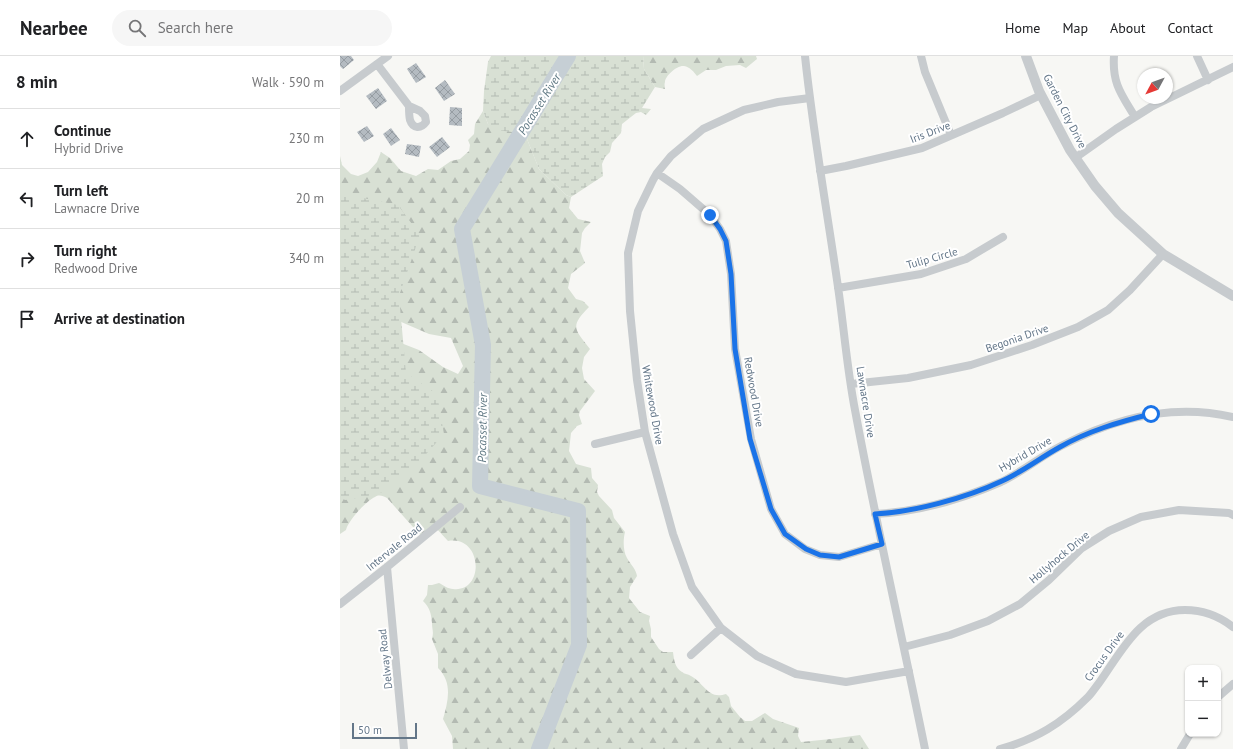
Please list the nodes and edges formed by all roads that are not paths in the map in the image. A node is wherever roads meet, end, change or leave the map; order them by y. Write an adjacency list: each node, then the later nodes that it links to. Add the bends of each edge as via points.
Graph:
1 (388, 56): 7 (street)
2 (805, 56): 12 (street, Lawnacre Drive)
3 (921, 56): 15 (street)
4 (1026, 56): 11 (street, Garden City Drive)
5 (1114, 56): 14 (street, via 1115,80)
6 (1197, 56): 9 (street)
7 (377, 64): 10 (street); 13 (street)
8 (1233, 67): 9 (street)
9 (1208, 80): 14 (street)
10 (340, 90)
11 (1041, 95): 15 (street, Iris Drive); 16 (street, Garden City Drive)
12 (810, 98): 17 (street, Lawnacre Drive); 18 (street, Whitewood Drive, via 744,110 703,129 671,156)
13 (409, 106)
14 (1135, 117): 16 (street)
15 (951, 135): 17 (street, Iris Drive, via 922,148)
16 (1075, 158): 20 (street, Garden City Drive, via 1094,186 1118,213)
17 (820, 171): 21 (street, Lawnacre Drive)
18 (657, 173): 25 (street, Whitewood Drive, via 638,211 628,253 630,311); 30 (street, Redwood Drive, via 710,215 726,241 731,274 735,349 750,439 771,509 785,534 806,549 820,555 839,557)
19 (1003, 238): 21 (street, Tulip Circle, via 966,259 921,274)
20 (1162, 254): 22 (street, Garden City Drive); 23 (street, Begonia Drive, via 1108,310 1078,327 971,365 908,378)
21 (838, 288): 23 (street, Lawnacre Drive)
22 (1233, 296)
23 (851, 384): 28 (street, Lawnacre Drive)
24 (1233, 417): 28 (street, Hybrid Drive, via 1212,413 1172,412 1133,418 1094,430 1002,481 980,490 914,509)
25 (645, 432): 26 (street); 34 (street, Whitewood Drive, via 673,534 692,587)
26 (595, 444)
27 (460, 506): 31 (street, Intervale Road)
28 (875, 514): 30 (street, Lawnacre Drive)
29 (1233, 515): 35 (street, Hollyhock Drive, via 1179,510 1141,517 1109,531 1082,548 1020,604 956,633)
30 (882, 544): 35 (street, Lawnacre Drive)
31 (387, 567): 32 (street, Intervale Road); 41 (street, Delway Road)
32 (340, 604)
33 (1233, 627): 43 (street, Crocus Drive, via 1211,614 1194,610 1165,612 1140,628 1126,643 1089,696 1064,719 1038,735)
34 (721, 628): 36 (street); 37 (street, Whitewood Drive, via 757,656 796,674 846,682)
35 (904, 647): 37 (street, Lawnacre Drive)
36 (691, 655)
37 (909, 672): 42 (street, Lawnacre Drive)
38 (1233, 684): 39 (street)
39 (1221, 695)
40 (1188, 737): 44 (street)
41 (404, 749)
42 (924, 749)
43 (1000, 749)
44 (1181, 749)

